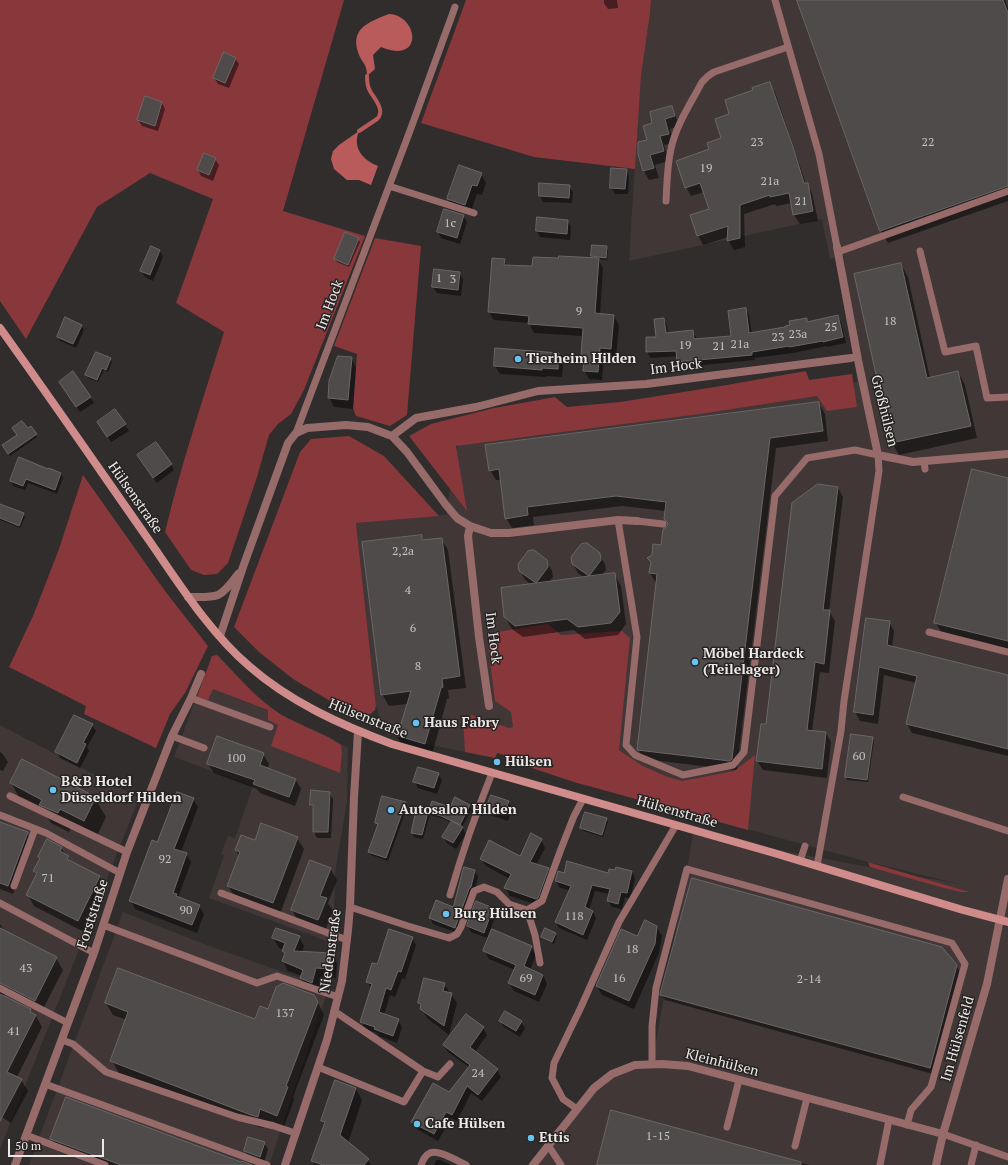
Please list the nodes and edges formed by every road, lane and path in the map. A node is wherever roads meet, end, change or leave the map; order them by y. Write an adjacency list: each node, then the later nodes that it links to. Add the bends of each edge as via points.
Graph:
1 (775, 0): 3 (lane)
2 (455, 7): 4 (lane, Im Hock)
3 (788, 47): 6 (lane, via 714,72 702,82 676,131 669,159); 8 (lane, via 819,154)
4 (389, 186): 7 (lane); 13 (lane, Im Hock)
5 (1008, 191): 8 (lane)
6 (666, 201)
7 (474, 213)
8 (837, 249): 16 (street, Großhülsen)
9 (920, 251): 12 (lane, via 945,352 976,346 987,398)
10 (0, 328): 22 (main road, Hülsenstraße)
11 (851, 358): 14 (street, Im Hock, via 646,384 538,391 476,407 416,418)
12 (1008, 397)
13 (296, 434): 14 (street, via 307,428 346,425 368,427); 21 (street, Im Hock, via 288,443)
14 (392, 436): 20 (street, via 457,518)
15 (1008, 454): 16 (street, Großhülsen, via 924,465)
16 (878, 455): 17 (lane, via 855,450 807,458 775,496 744,752 733,765 683,775 635,755 626,745 637,637); 44 (lane, via 878,471 841,731)
17 (618, 520): 18 (street); 20 (street, via 509,533 492,533)
18 (637, 521): 19 (lane)
19 (663, 524)
20 (470, 526): 28 (street, Im Hock, via 468,536)
21 (243, 567): 22 (street, Im Hock, via 232,583 218,595); 24 (street, Im Hock)
22 (188, 597): 24 (main road, Hülsenstraße)
23 (930, 632): 25 (lane)
24 (220, 636): 30 (main road, Hülsenstraße, via 249,666 288,696)
25 (1008, 652)
26 (200, 674): 27 (street, Forststraße)
27 (191, 698): 29 (lane); 31 (street, Forststraße)
28 (489, 706)
29 (270, 727)
30 (358, 732): 33 (main road, Hülsenstraße, via 423,754); 51 (street, Niedenstraße)
31 (172, 736): 32 (lane); 42 (street, Forststraße)
32 (204, 748)
33 (492, 773): 36 (main road, Hülsenstraße); 49 (lane, via 473,821)
34 (10, 796): 42 (lane)
35 (903, 797): 40 (lane)
36 (583, 799): 38 (main road, Hülsenstraße); 52 (lane, via 574,816 542,901)
37 (0, 815): 39 (lane)
38 (676, 825): 43 (main road, Hülsenstraße); 71 (lane, via 619,922 554,1063 552,1078 563,1099)
39 (35, 829): 45 (lane); 47 (lane)
40 (1008, 831)
41 (805, 846): 43 (lane)
42 (127, 852): 45 (street, Forststraße)
43 (800, 861): 44 (main road, Hülsenstraße)
44 (818, 866): 53 (main road, Hülsenstraße)
45 (120, 873): 55 (street, Forststraße)
46 (1008, 878): 53 (street)
47 (14, 886)
48 (221, 893): 56 (lane)
49 (450, 895)
50 (0, 903): 57 (lane)
51 (350, 907): 52 (lane, via 449,938 457,934 461,927 474,891 484,887 498,892 509,904); 56 (street, Niedenstraße)
52 (527, 910): 58 (lane)
53 (999, 919): 54 (main road, Hülsenstraße); 76 (street, Im Hülsenfeld, via 987,984)
54 (1008, 922)
55 (103, 925): 57 (street, Forststraße); 60 (lane, via 257,983 278,976)
56 (347, 940): 60 (street, Niedenstraße)
57 (94, 953): 62 (street, Forststraße)
58 (540, 963)
59 (0, 988): 62 (lane)
60 (338, 997): 61 (street, Niedenstraße)
61 (334, 1011): 66 (street, Niedenstraße); 67 (lane)
62 (68, 1023): 63 (street, Forststraße)
63 (62, 1040): 69 (street, Forststraße); 75 (lane, via 73,1044 106,1072)
64 (450, 1064): 67 (lane, via 438,1077)
65 (652, 1064): 68 (street, Kleinhülsen, via 688,1066); 71 (street, Kleinhülsen, via 635,1065 612,1074 594,1088); 73 (lane, via 656,988 687,869 952,943 965,964 931,1087 911,1110)
66 (318, 1067): 67 (lane, via 404,1102); 75 (street, Niedenstraße)
67 (423, 1071)
68 (739, 1080): 70 (street, Kleinhülsen); 74 (lane)
69 (45, 1084): 77 (street, Forststraße); 84 (lane)
70 (807, 1098): 72 (street, Kleinhülsen); 79 (lane)
71 (577, 1109): 78 (street, Kleinhülsen)
72 (889, 1120): 73 (street, Kleinhülsen); 90 (lane)
73 (907, 1125): 76 (street, Kleinhülsen)
74 (727, 1127)
75 (295, 1134): 85 (street, Niedenstraße)
76 (944, 1134): 80 (lane); 91 (street, Im Hülsenfeld)
77 (26, 1135): 82 (street, Forststraße); 83 (lane)
78 (548, 1145): 88 (street, Kleinhülsen); 89 (lane)
79 (795, 1146)
80 (976, 1146): 81 (lane); 92 (lane)
81 (1008, 1157)
82 (15, 1165)
83 (105, 1165)
84 (267, 1165)
85 (285, 1165)
86 (421, 1165): 87 (lane, via 425,1157 434,1151)
87 (466, 1165)
88 (533, 1165)
89 (561, 1165)
90 (880, 1165)
91 (936, 1165)
92 (971, 1165)

